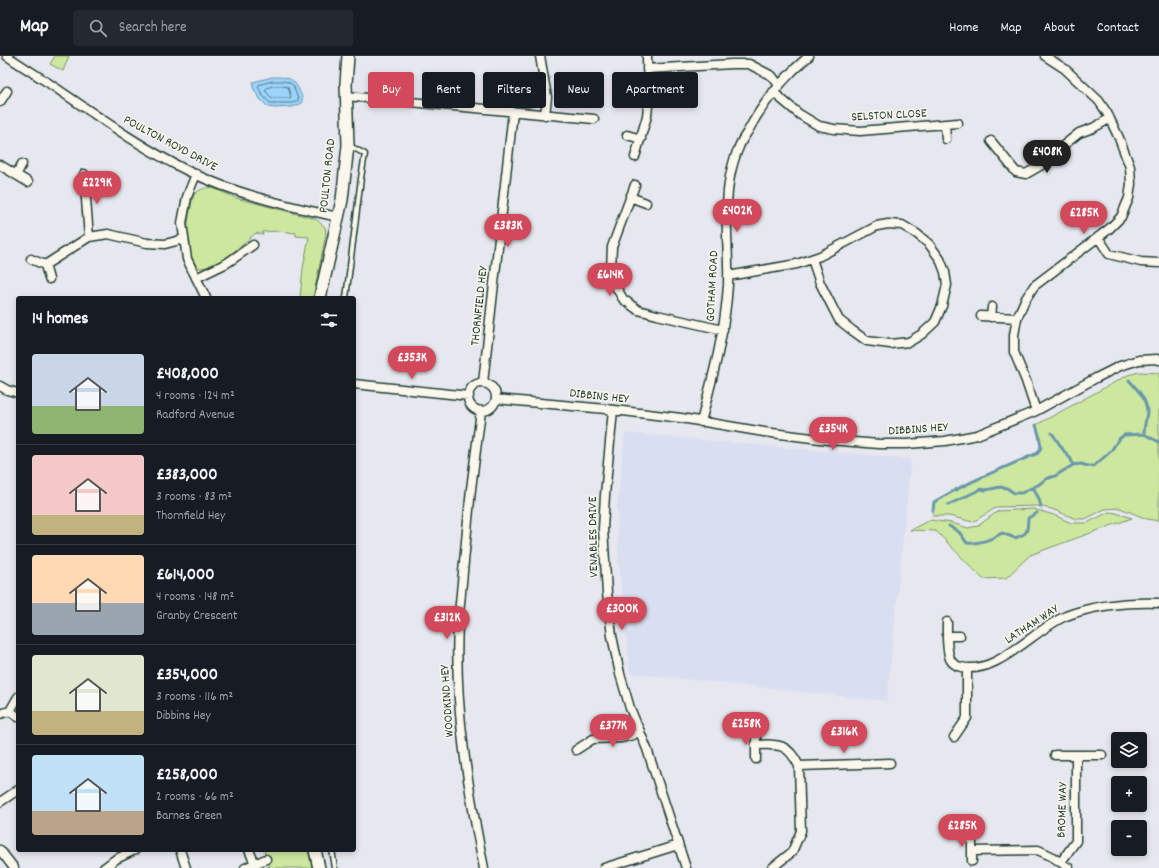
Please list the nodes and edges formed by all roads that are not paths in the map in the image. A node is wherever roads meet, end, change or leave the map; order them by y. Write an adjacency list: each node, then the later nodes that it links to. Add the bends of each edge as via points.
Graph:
1 (7, 56): 28 (street, POULTON ROYD DRIVE, via 147,149)
2 (348, 56): 11 (street, POULTON ROAD)
3 (540, 56): 14 (street, via 547,98)
4 (647, 56): 7 (street)
5 (809, 56): 8 (street, GOTHAM ROAD)
6 (1044, 56): 16 (street, via 1065,69 1099,101)
7 (647, 69): 8 (street, via 749,64 772,76); 20 (street, via 648,106)
8 (779, 85): 10 (street, GOTHAM ROAD)
9 (7, 91): 12 (street)
10 (773, 92): 18 (street, SELSTON CLOSE, via 799,114 819,126 834,129 860,131); 45 (street, GOTHAM ROAD, via 739,147 730,177 727,211)
11 (346, 96): 13 (street); 23 (street, POULTON ROAD)
12 (0, 102)
13 (513, 112): 14 (street); 57 (street, THORNFIELD HEY)
14 (546, 115): 15 (street)
15 (594, 119)
16 (1109, 119): 22 (street, via 1079,133 1045,163 1026,174 1016,172); 38 (street, via 1130,167 1131,184 1129,198 1121,217)
17 (958, 124): 18 (street, SELSTON CLOSE)
18 (945, 125): 21 (street, SELSTON CLOSE)
19 (627, 135): 20 (street)
20 (641, 139): 24 (street)
21 (946, 139)
22 (991, 141)
23 (348, 144): 36 (street, POULTON ROAD); 50 (lane, via 365,154)
24 (635, 157)
25 (22, 164): 29 (street)
26 (0, 165): 29 (street)
27 (84, 174): 33 (street)
28 (196, 174): 36 (street, POULTON ROYD DRIVE, via 263,199); 39 (street, via 187,197 182,223)
29 (16, 175): 30 (street)
30 (28, 182)
31 (635, 185): 34 (street)
32 (103, 188): 33 (street)
33 (86, 191): 37 (street)
34 (630, 197): 35 (street); 55 (street, via 612,247 613,282 623,299 638,310)
35 (646, 203)
36 (338, 217): 49 (street, POULTON ROAD)
37 (89, 237): 39 (street, via 108,234 147,243 165,244); 44 (street)
38 (1098, 237): 43 (street, via 1109,254 1141,262); 54 (street, via 1034,286)
39 (184, 239): 46 (street, via 187,259)
40 (253, 245): 46 (street)
41 (31, 259): 44 (street)
42 (812, 259): 42 (street, via 877,226 902,225 929,244 940,259 947,285 942,306 934,322 909,342 890,344 867,341 839,320); 45 (street)
43 (1159, 263)
44 (45, 265): 47 (street)
45 (728, 276): 55 (street, GOTHAM ROAD)
46 (196, 278): 48 (street)
47 (49, 279)
48 (205, 296)
49 (320, 296)
50 (346, 296)
51 (992, 307): 53 (street)
52 (981, 316): 53 (street)
53 (991, 317): 54 (street)
54 (1017, 318): 65 (street, via 1014,352)
55 (723, 330): 66 (street, GOTHAM ROAD)
56 (1159, 360): 65 (street, DIBBINS HEY, via 1139,360 1120,366)
57 (483, 383): 61 (street, via 472,387); 62 (street, via 492,386)
58 (356, 384): 61 (street)
59 (0, 386): 60 (street)
60 (16, 392)
61 (468, 396): 64 (street, via 473,408)
62 (496, 399): 63 (street, DIBBINS HEY); 64 (street, via 493,406)
63 (614, 410): 66 (street, DIBBINS HEY); 76 (street, VENABLES DRIVE, via 603,529 607,593 620,674)
64 (481, 411): 108 (street, WOODKIND HEY, via 457,645 459,701 466,767)
65 (1036, 412): 66 (street, DIBBINS HEY, via 977,435 907,444 828,440)
66 (701, 422)
67 (1159, 603): 71 (street, LATHAM WAY, via 1109,605 1072,614 1041,630 1011,654 978,668)
68 (947, 622): 69 (street)
69 (947, 636): 70 (street); 71 (street, via 950,660)
70 (960, 636)
71 (967, 668): 78 (street, via 967,718)
72 (16, 700): 73 (street)
73 (10, 711): 74 (street); 75 (street)
74 (0, 714)
75 (16, 716)
76 (640, 731): 80 (street, via 621,738 593,739); 90 (street, VENABLES DRIVE)
77 (756, 733): 79 (street)
78 (954, 737)
79 (756, 745): 84 (street); 86 (street, via 782,746 795,758)
80 (576, 750)
81 (1055, 755): 82 (street)
82 (1076, 755): 83 (street); 100 (street, BROME WAY, via 1076,841)
83 (1102, 755)
84 (756, 759)
85 (890, 763): 86 (street)
86 (799, 766): 111 (street, via 801,831 792,852)
87 (16, 791): 88 (street)
88 (0, 802)
89 (972, 835): 92 (street)
90 (678, 845): 109 (street); 110 (street, VENABLES DRIVE)
91 (0, 850): 102 (street)
92 (972, 851): 99 (street); 100 (street, BROME WAY, via 1038,850)
93 (131, 852): 103 (street)
94 (181, 852): 104 (street)
95 (250, 852): 101 (street)
96 (315, 852): 106 (street)
97 (332, 852): 107 (lane)
98 (266, 859): 101 (street)
99 (972, 861)
100 (1061, 862): 112 (street, BROME WAY)
101 (255, 864): 105 (street)
102 (14, 868)
103 (104, 868)
104 (186, 868)
105 (246, 868)
106 (318, 868)
107 (335, 868)
108 (484, 868)
109 (604, 868)
110 (686, 868)
111 (772, 868)
112 (1069, 868)

